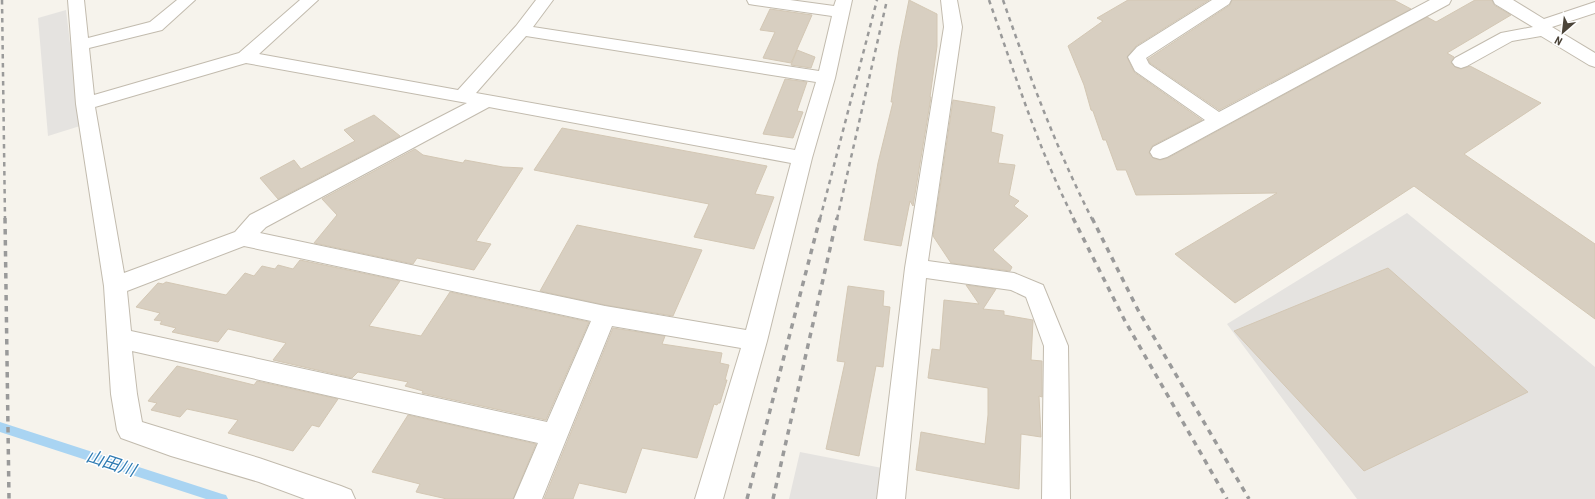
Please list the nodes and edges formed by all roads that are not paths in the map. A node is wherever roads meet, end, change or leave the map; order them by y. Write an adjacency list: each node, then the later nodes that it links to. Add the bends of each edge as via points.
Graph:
1 (76, 0): 14 (street)
2 (187, 0): 14 (street, via 156,26)
3 (310, 0): 15 (street)
4 (545, 0): 13 (street)
5 (755, 0): 10 (street)
6 (949, 0): 26 (street, via 953,27)
7 (1223, 0): 22 (street, via 1137,57 1141,67)
8 (1443, 0): 22 (street)
9 (1501, 0): 12 (street)
10 (842, 6): 18 (street)
11 (1595, 7): 12 (street)
12 (1543, 27): 16 (street); 17 (street, via 1507,38)
13 (522, 30): 18 (street); 19 (street)
14 (81, 45): 21 (street)
15 (246, 57): 19 (street); 21 (street)
16 (1595, 61)
17 (1461, 62)
18 (826, 78): 24 (street)
19 (463, 96): 20 (street)
20 (488, 100): 24 (street); 25 (street, via 258,221)
21 (85, 104): 27 (street)
22 (1218, 120): 23 (street)
23 (1160, 152)
24 (802, 158): 30 (street)
25 (243, 238): 27 (street); 28 (street)
26 (916, 268): 35 (street); 36 (street, via 1014,282 1035,291 1056,346)
27 (115, 286): 29 (street)
28 (605, 315): 30 (street); 31 (street)
29 (120, 338): 31 (street); 32 (street, via 124,394 130,430 259,470)
30 (755, 341): 34 (street)
31 (554, 435): 33 (street)
32 (322, 496)
33 (528, 499)
34 (709, 499)
35 (890, 499)
36 (1056, 499)

